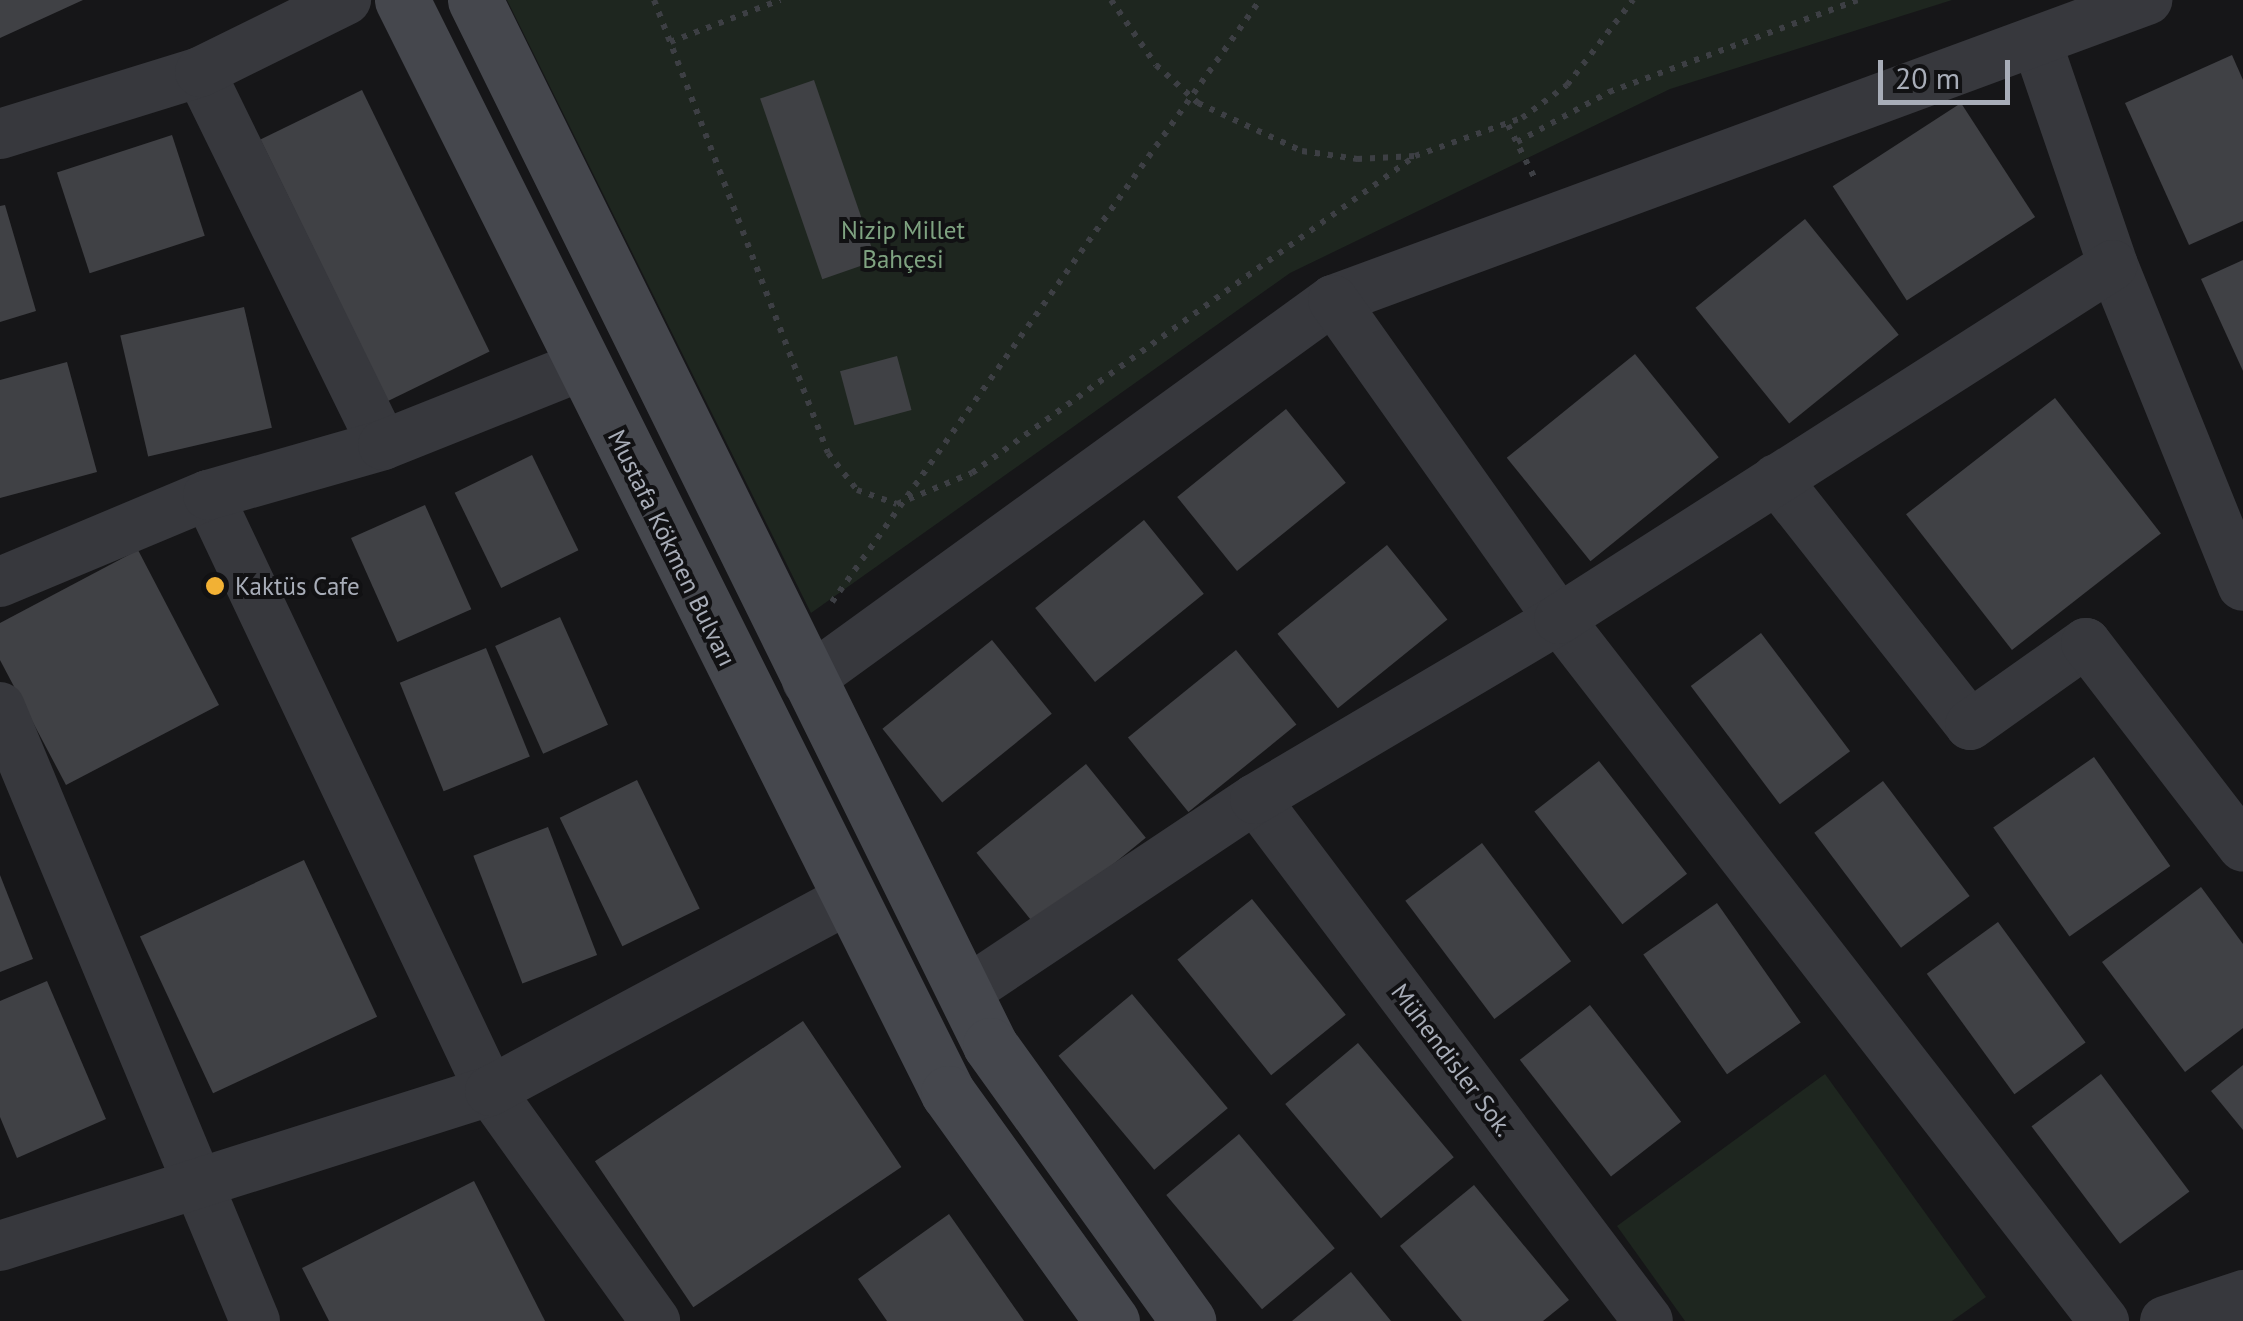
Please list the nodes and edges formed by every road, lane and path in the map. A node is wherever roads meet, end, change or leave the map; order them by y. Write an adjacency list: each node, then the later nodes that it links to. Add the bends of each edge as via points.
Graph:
1 (346, 0): 13 (street)
2 (402, 0): 20 (main road, Mustafa Kökmen Bulvarı)
3 (475, 0): 28 (main road)
4 (654, 0): 11 (path)
5 (780, 0): 11 (path)
6 (1111, 0): 14 (path)
7 (1260, 0): 14 (path)
8 (1633, 0): 17 (path, via 1567,85 1522,118)
9 (1858, 0): 16 (path, via 1608,92)
10 (2146, 0): 12 (street)
11 (670, 42): 24 (path, via 828,453 857,490)
12 (2038, 46): 18 (street); 19 (street)
13 (200, 72): 15 (street); 21 (street)
14 (1189, 95): 17 (path, via 1302,151); 24 (path)
15 (0, 134)
16 (1516, 142)
17 (1414, 156): 24 (path, via 972,473)
18 (2114, 264): 22 (street); 26 (street)
19 (1333, 300): 27 (street); 28 (street)
20 (582, 366): 21 (street); 32 (main road, Mustafa Kökmen Bulvarı)
21 (384, 445): 23 (street)
22 (1776, 479): 27 (street); 31 (street, via 1970,724 2086,644)
23 (208, 494): 25 (street); 34 (street)
24 (897, 504): 28 (path)
25 (0, 582)
26 (2243, 586)
27 (1559, 618): 30 (street); 43 (street)
28 (802, 669): 33 (main road)
29 (0, 707): 35 (street)
30 (1256, 799): 33 (street); 42 (street, Mühendisler Sok.)
31 (2243, 848)
32 (848, 899): 34 (street); 40 (main road, Mustafa Kökmen Bulvarı, via 948,1093)
33 (964, 994): 41 (main road, via 990,1046)
34 (490, 1090): 35 (street); 39 (street)
35 (204, 1188): 36 (street); 38 (street)
36 (0, 1246)
37 (2243, 1295): 44 (street)
38 (255, 1321)
39 (655, 1321)
40 (1112, 1321)
41 (1188, 1321)
42 (1648, 1321)
43 (2104, 1321)
44 (2165, 1321)

